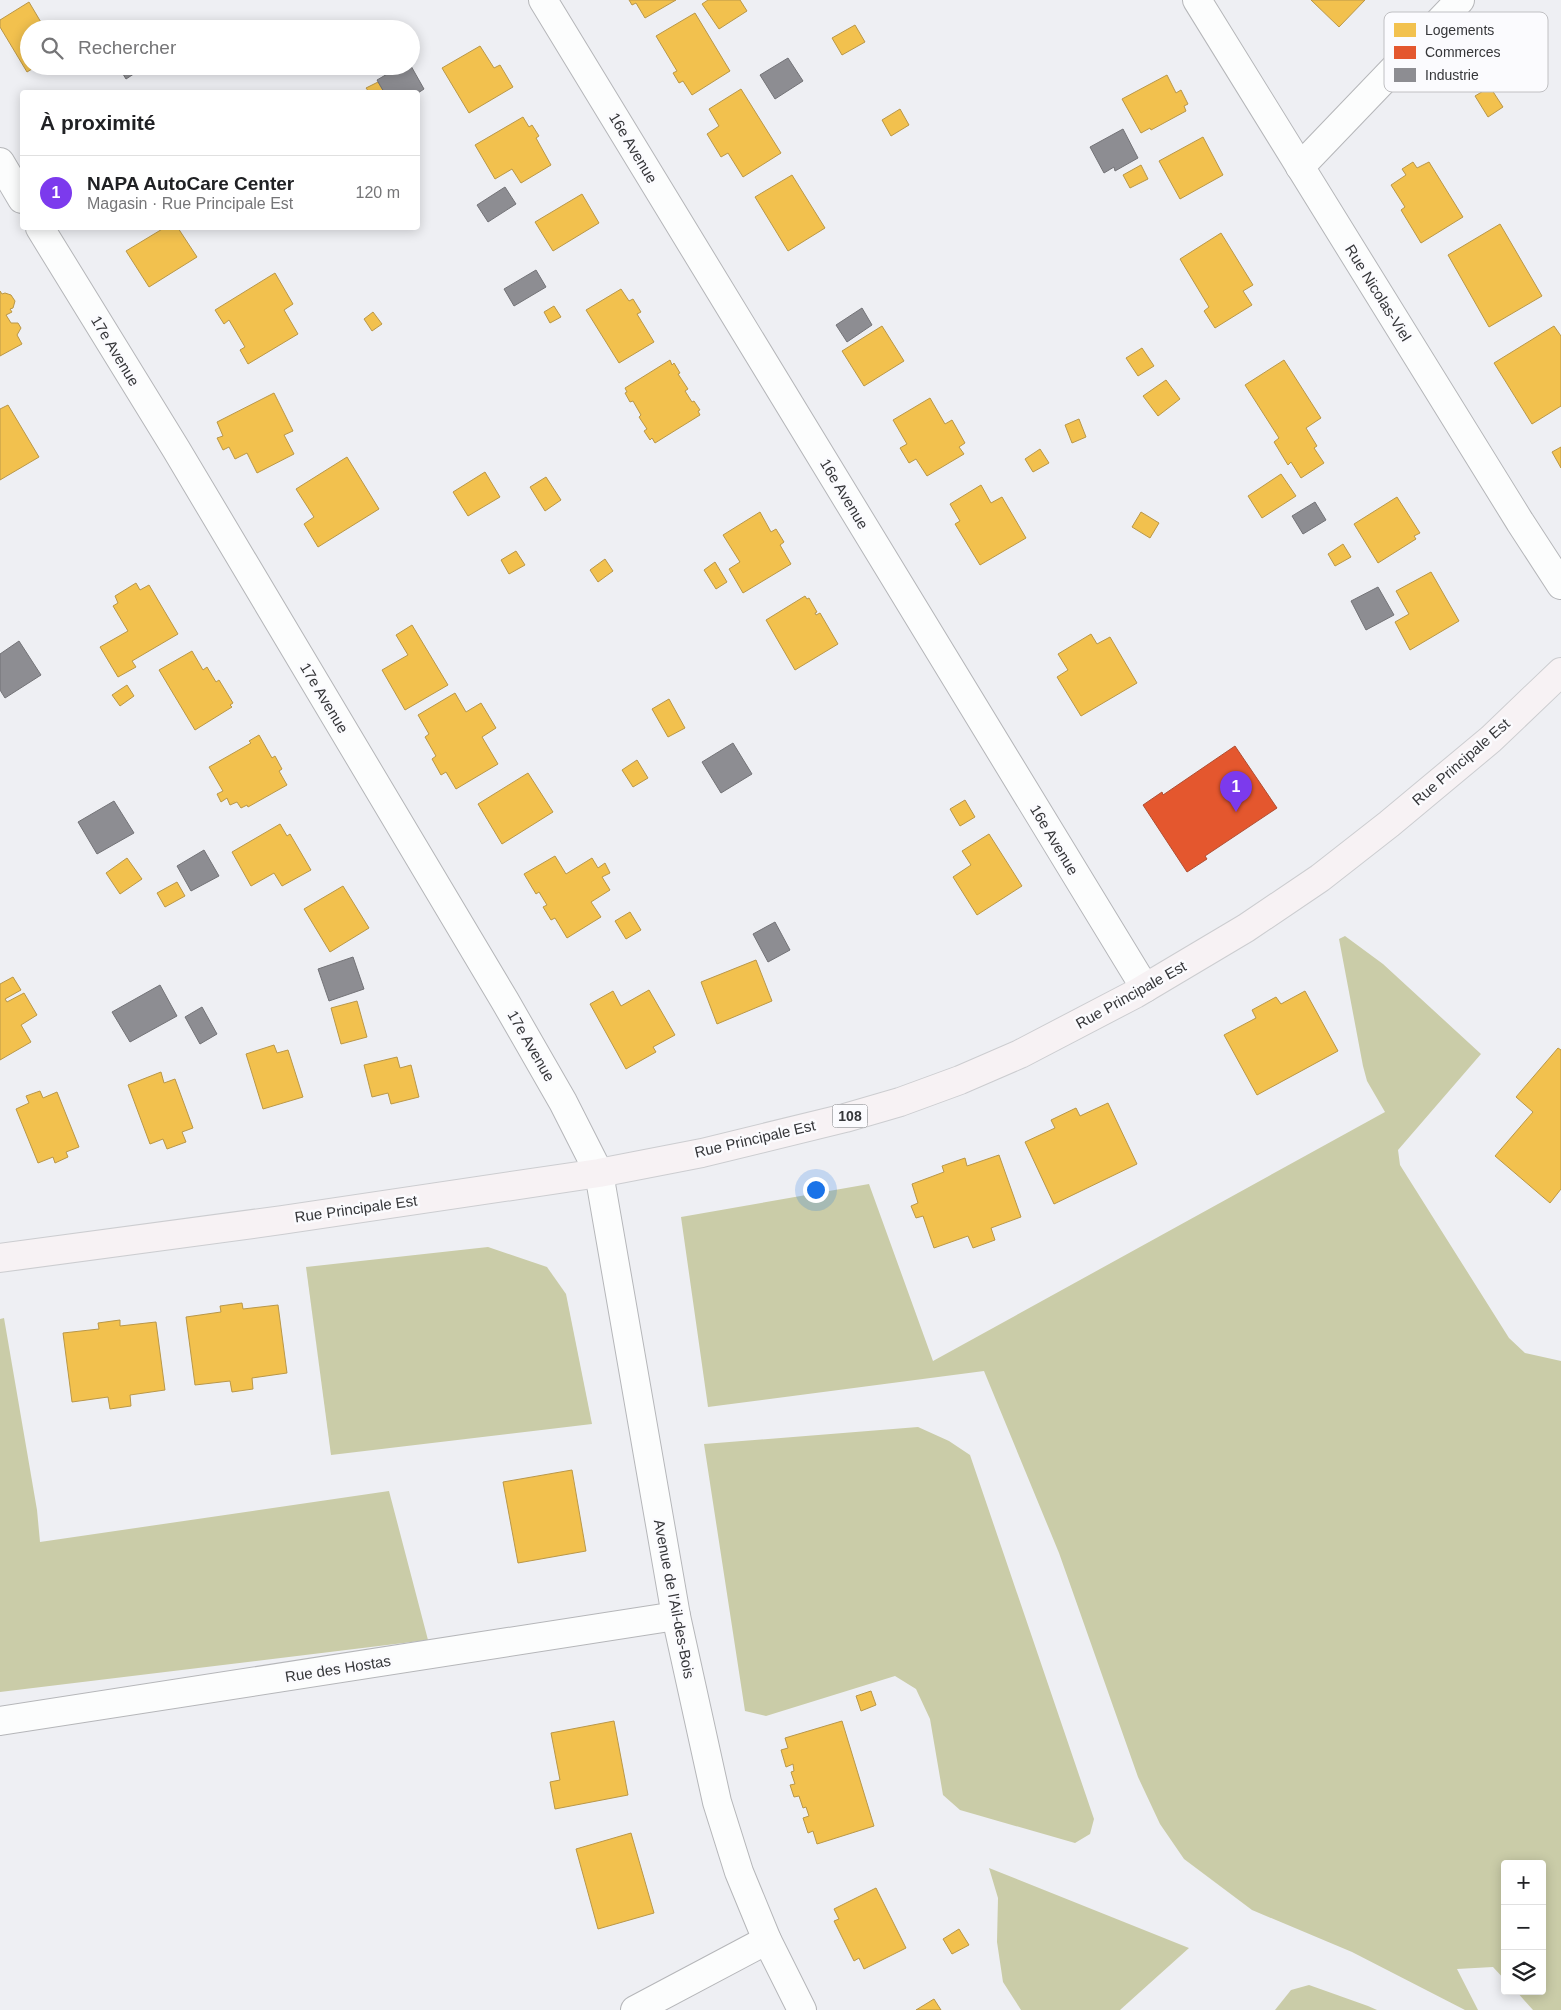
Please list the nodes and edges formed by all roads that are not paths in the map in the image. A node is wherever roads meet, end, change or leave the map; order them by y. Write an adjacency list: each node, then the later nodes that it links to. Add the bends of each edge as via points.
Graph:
1 (543, 0): 12 (street, 16e Avenue)
2 (1197, 0): 7 (street, Rue Nicolas-Viel)
3 (1460, 0): 4 (street)
4 (1449, 12)
5 (1384, 80): 7 (street)
6 (0, 162): 8 (street)
7 (1300, 168): 10 (street, Rue Nicolas-Viel)
8 (20, 196)
9 (41, 230): 13 (street, 17e Avenue, via 181,457 490,976 563,1102)
10 (1561, 585)
11 (1561, 672): 12 (main road, Rue Principale Est / 108, via 1491,739 1320,878 1238,933)
12 (1145, 988): 13 (main road, Rue Principale Est / 108, via 1020,1054 900,1102 758,1140)
13 (599, 1173): 14 (main road, Rue Principale Est / 108, via 282,1220); 15 (street, Avenue de l'Ail-des-Bois)
14 (1, 1253)
15 (676, 1616): 16 (street, Rue des Hostas); 17 (street, Avenue de l'Ail-des-Bois, via 716,1802)
16 (0, 1721)
17 (766, 1940): 18 (street); 19 (street, Avenue de l'Ail-des-Bois)
18 (636, 2010)
19 (802, 2010)

